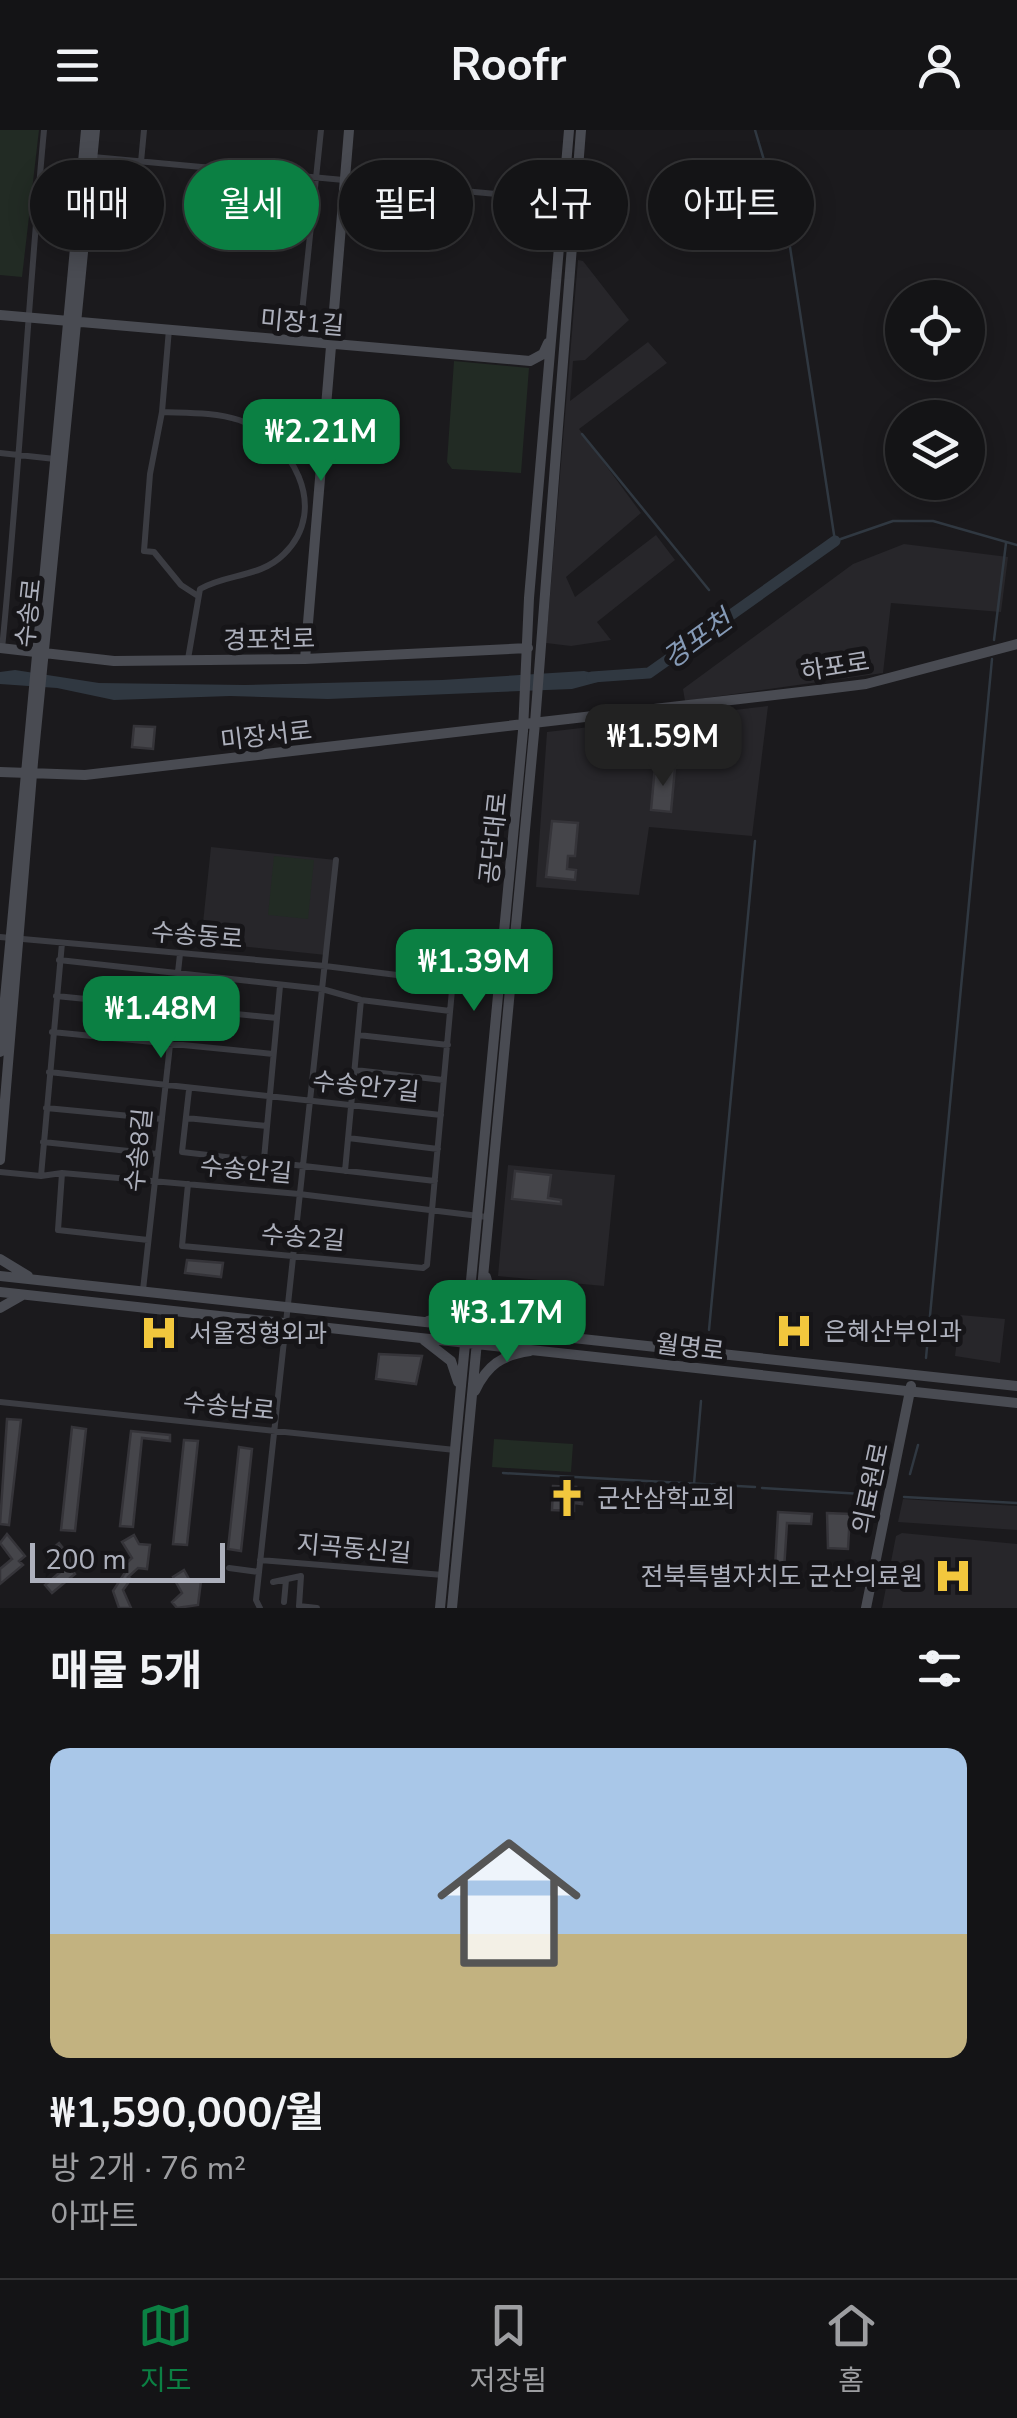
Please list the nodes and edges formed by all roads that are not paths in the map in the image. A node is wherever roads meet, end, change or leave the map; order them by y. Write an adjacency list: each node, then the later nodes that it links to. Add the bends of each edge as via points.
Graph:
1 (44, 130): 17 (street)
2 (86, 130): 18 (street, 수송로)
3 (95, 130): 9 (street, 수송로)
4 (144, 130): 11 (street)
5 (322, 130): 12 (street)
6 (350, 130): 13 (street)
7 (569, 130): 20 (street, 공단대로)
8 (580, 130): 33 (street, 공단대로)
9 (93, 158): 10 (street); 18 (street, 수송로)
10 (118, 160)
11 (142, 160)
12 (318, 160)
13 (348, 160)
14 (308, 250): 21 (street)
15 (340, 250): 22 (street)
16 (0, 314): 17 (street, 미장1길)
17 (27, 317): 18 (street, 미장1길); 27 (street)
18 (72, 320): 19 (street, 미장1길); 28 (street, 수송로); 34 (street, 수송로)
19 (169, 329): 21 (street, 미장1길); 25 (street)
20 (551, 332): 23 (street, via 543,354); 24 (street, 공단대로)
21 (299, 342): 22 (street, 미장1길)
22 (331, 345): 23 (street, 미장1길); 36 (street)
23 (530, 361): 24 (street, via 544,372)
24 (546, 393): 32 (street, 공단대로)
25 (162, 412): 29 (street, via 144,551 154,552); 29 (street, via 228,418 259,430 294,461 303,486 298,531 284,554 262,570 207,584)
26 (0, 453): 27 (street)
27 (21, 456): 28 (street); 31 (street)
28 (55, 459): 34 (street, 수송로)
29 (198, 596): 35 (street)
30 (1017, 644): 38 (street, 하포로, via 866,684)
31 (1, 648): 34 (street, 경포천로)
32 (526, 648): 33 (street, 경포천로); 36 (street, 경포천로); 37 (street, 공단대로)
33 (539, 650): 37 (street, 공단대로)
34 (39, 656): 35 (street, 경포천로); 40 (street, 수송로)
35 (188, 660): 36 (street, 경포천로)
36 (306, 660)
37 (530, 704): 38 (street, 공단대로)
38 (530, 724): 40 (street, 미장서로, via 85,775); 50 (street, 공단대로); 51 (street, 공단대로)
39 (0, 772): 40 (street, 미장서로)
40 (28, 775): 42 (street, 수송로)
41 (336, 860): 46 (street)
42 (10, 938): 43 (street, 수송동로); 62 (street, 수송로); 81 (street, 수송로)
43 (62, 943): 44 (street, 수송동로); 45 (street)
44 (180, 954): 46 (street, 수송동로); 47 (street, 수송8길)
45 (59, 960): 47 (street); 53 (street)
46 (324, 966): 48 (street, 수송동로); 52 (street)
47 (177, 974): 49 (street); 55 (street, 수송8길)
48 (454, 979): 50 (street, 수송동로); 56 (street)
49 (280, 986): 52 (street); 57 (street)
50 (496, 988): 51 (street, 수송동로); 93 (street, 공단대로)
51 (510, 988): 93 (street, 공단대로)
52 (322, 989): 54 (street); 70 (street)
53 (56, 996): 55 (street); 58 (street)
54 (361, 1000): 56 (street); 59 (street)
55 (174, 1008): 57 (street); 60 (street, 수송8길)
56 (450, 1011): 61 (street)
57 (276, 1018): 63 (street)
58 (52, 1032): 60 (street); 65 (street)
59 (358, 1035): 61 (street); 64 (street)
60 (170, 1044): 63 (street); 67 (street, 수송8길)
61 (448, 1044): 66 (street)
62 (0, 1052)
63 (273, 1054): 69 (street)
64 (355, 1070): 66 (street); 71 (street)
65 (48, 1072): 67 (street, 수송안7길); 72 (street)
66 (444, 1080): 73 (street)
67 (166, 1086): 68 (street, 수송안7길); 74 (street, 수송8길)
68 (189, 1090): 69 (street, 수송안7길); 75 (street)
69 (269, 1095): 70 (street, 수송안7길); 76 (street)
70 (309, 1100): 71 (street, 수송안7길); 83 (street)
71 (351, 1105): 73 (street, 수송안7길); 77 (street)
72 (46, 1108): 74 (street); 78 (street)
73 (441, 1114): 79 (street)
74 (162, 1118): 80 (street, 수송8길)
75 (186, 1118): 76 (street); 82 (street, via 182,1152)
76 (267, 1126): 82 (street)
77 (348, 1138): 79 (street); 84 (street)
78 (42, 1142): 80 (street); 87 (street)
79 (438, 1149): 88 (street)
80 (157, 1154): 89 (street, 수송8길)
81 (0, 1160)
82 (264, 1160): 83 (street)
83 (302, 1164): 84 (street); 91 (street)
84 (345, 1170): 88 (street)
85 (0, 1172): 87 (street, 수송안길)
86 (62, 1173): 87 (street, 수송안길); 89 (street, 수송안길); 94 (street, via 58,1230)
87 (41, 1176)
88 (435, 1181): 92 (street)
89 (155, 1182): 90 (street, 수송안길); 94 (street, 수송8길)
90 (188, 1184): 91 (street, 수송안길); 96 (street, 수송2길, via 182,1246)
91 (299, 1194): 92 (street, 수송안길); 96 (street)
92 (433, 1211): 93 (street, 수송안길); 96 (street, 수송2길, via 423,1268)
93 (482, 1216): 95 (street, 공단대로); 98 (street, 공단대로)
94 (149, 1240): 102 (street, 수송8길)
95 (484, 1252): 108 (street, 공단대로); 110 (street, via 492,1299 528,1332)
96 (292, 1257): 104 (street)
97 (0, 1259): 100 (street)
98 (471, 1270): 106 (street, via 456,1309); 108 (street, 공단대로)
99 (0, 1276): 100 (street, 월명로)
100 (43, 1281): 102 (street, 월명로)
101 (0, 1292): 103 (street, 월명로)
102 (143, 1292): 104 (street, 월명로)
103 (24, 1294): 105 (street); 107 (street, 월명로)
104 (287, 1307): 106 (street, 월명로); 107 (street)
105 (0, 1308)
106 (412, 1322): 108 (street, 월명로)
107 (285, 1323): 109 (street, 월명로); 117 (street)
108 (471, 1334): 109 (street, 월명로); 110 (street, 월명로); 114 (street, 공단대로)
109 (413, 1336): 114 (street, via 451,1361)
110 (558, 1345): 111 (street, 월명로); 113 (street, 월명로); 114 (street, via 497,1361)
111 (912, 1375): 112 (street, 월명로); 113 (street, 의료원로)
112 (1017, 1386)
113 (911, 1392): 116 (street, 월명로); 130 (street, 의료원로)
114 (465, 1399): 118 (street, 공단대로); 129 (street, 공단대로)
115 (0, 1402): 117 (street, 수송남로)
116 (1017, 1403)
117 (274, 1431): 118 (street, 수송남로); 119 (street)
118 (454, 1450): 122 (street, 공단대로)
119 (260, 1560): 121 (street); 122 (street, 지곡동신길)
120 (230, 1568): 121 (street)
121 (259, 1572): 126 (street)
122 (443, 1576): 128 (street, 공단대로)
123 (286, 1580): 124 (street); 125 (street); 127 (street, via 301,1576 299,1606)
124 (273, 1582)
125 (284, 1602)
126 (258, 1607)
127 (317, 1608)
128 (440, 1608)
129 (452, 1608)
130 (866, 1608)

